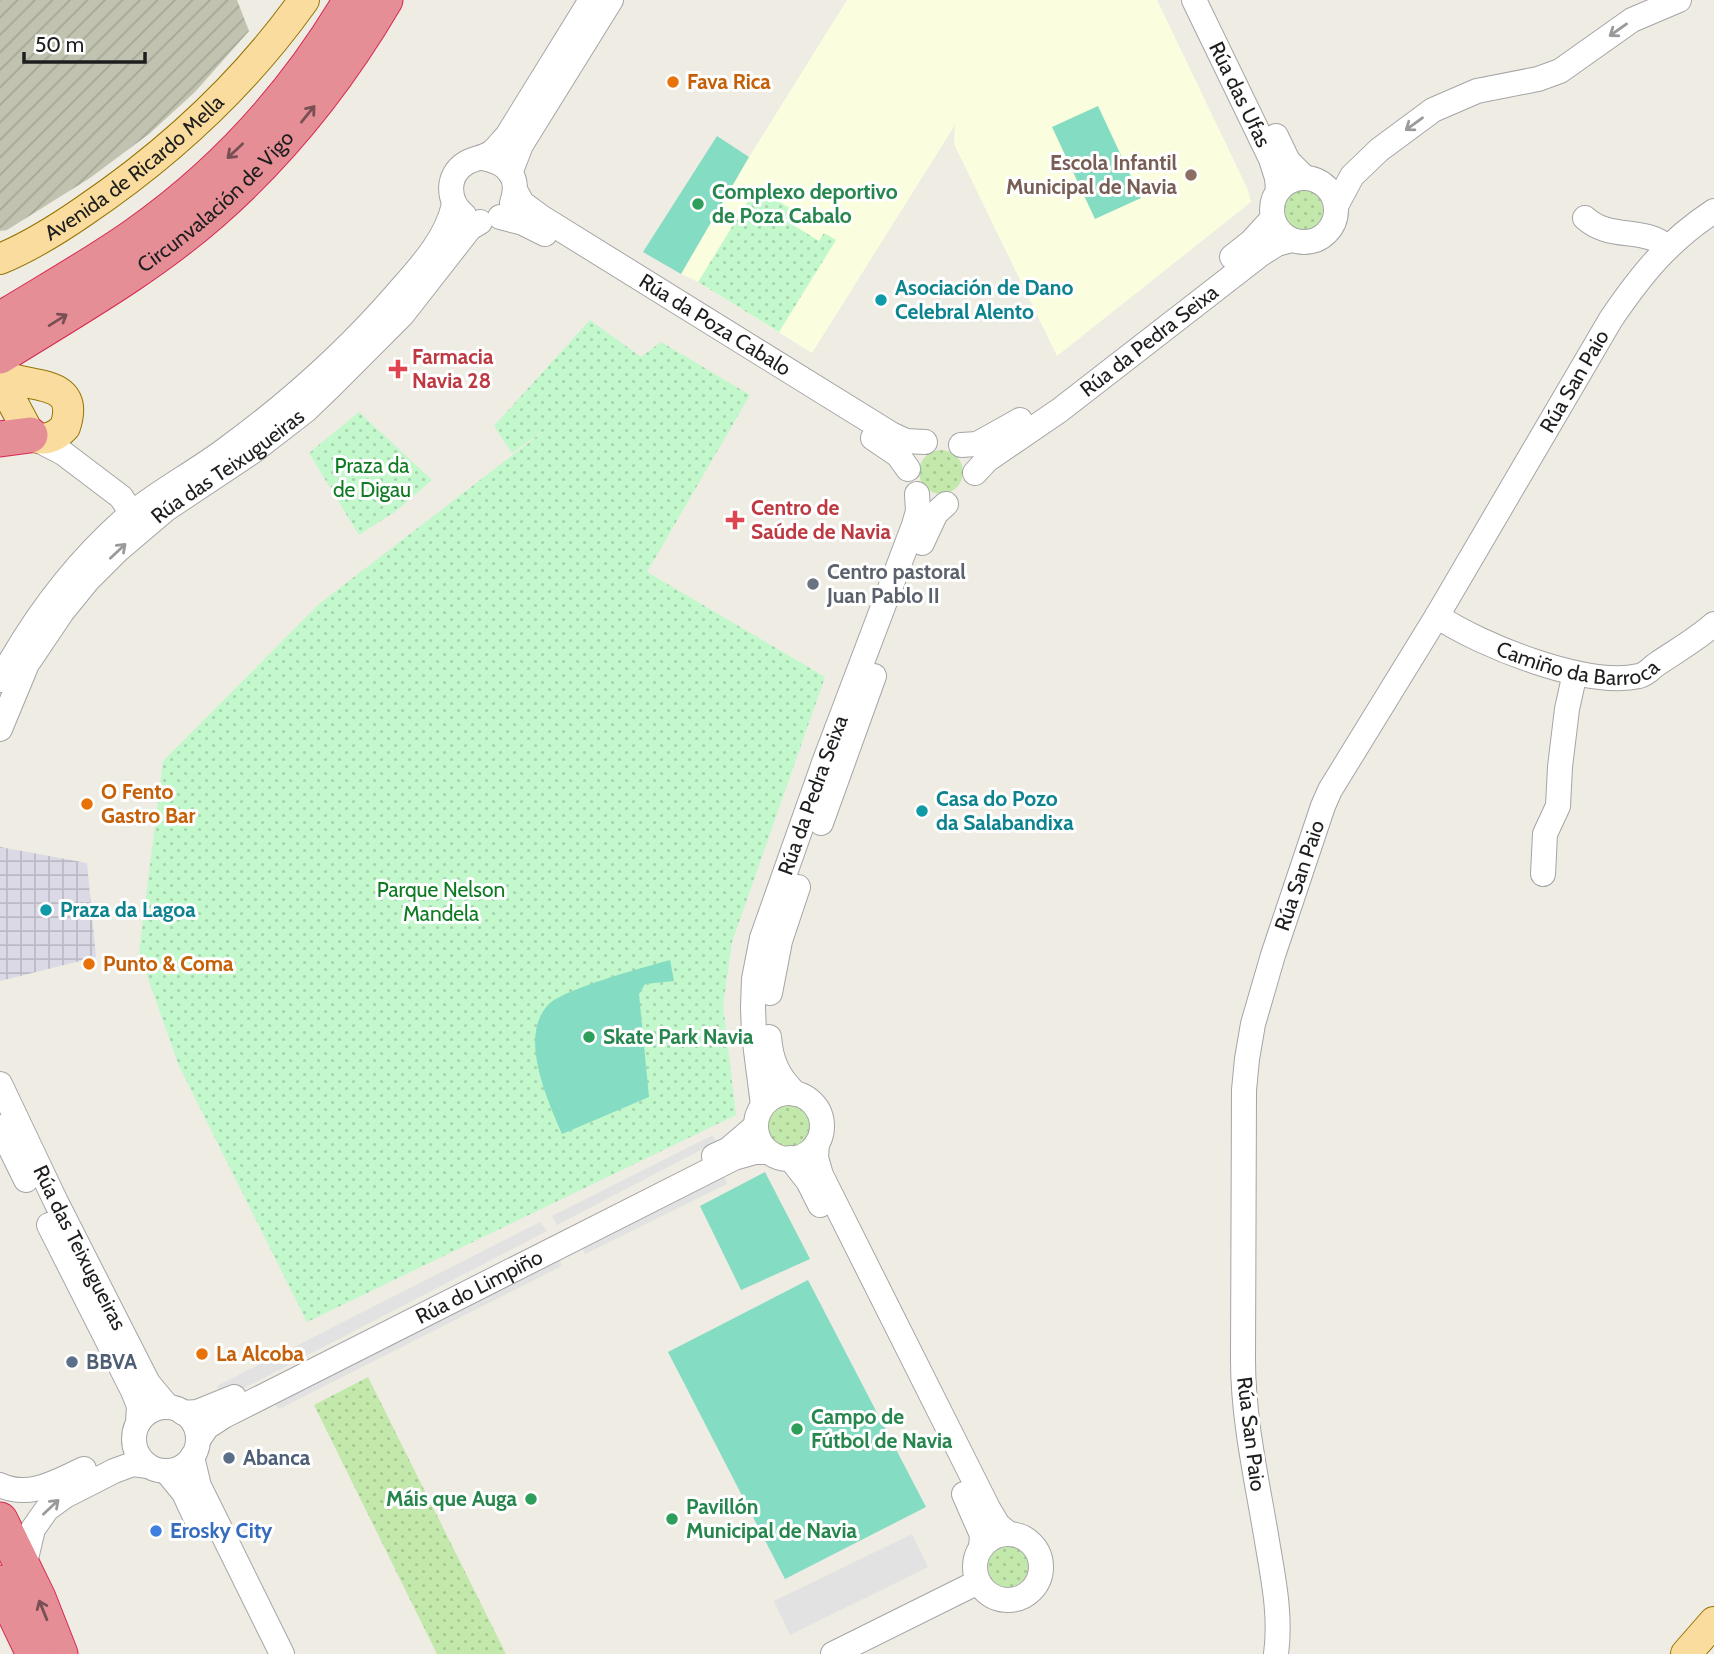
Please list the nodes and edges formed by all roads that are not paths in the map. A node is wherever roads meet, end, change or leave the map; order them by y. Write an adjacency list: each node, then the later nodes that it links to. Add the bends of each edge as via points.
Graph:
1 (304, 0): 22 (main road, Avenida de Ricardo Mella, via 250,66 187,131 104,197)
2 (351, 0): 23 (highway, Circunvalación de Vigo, one-way to 23, via 308,66 258,129 198,186 136,235)
3 (385, 0): 24 (highway, Circunvalación de Vigo, one-way to 3, via 150,260 233,193 324,94)
4 (591, 0): 9 (street, Rúa das Teixugueiras, via 507,136)
5 (611, 0): 12 (street, Rúa das Teixugueiras, via 522,145)
6 (1194, 0): 13 (street, Rúa das Ufas, via 1271,159)
7 (1210, 0): 11 (street, Rúa das Ufas, via 1288,161)
8 (1679, 0): 10 (street, Rúa da Pedra Seixa, one-way to 10, via 1632,20 1560,71 1477,91 1433,110)
9 (483, 158): 12 (street, via 499,162); 14 (street, Rúa das Teixugueiras, via 458,169 451,186)
10 (1352, 176): 11 (street); 15 (street, Rúa da Pedra Seixa)
11 (1312, 180): 13 (street, via 1285,183); 15 (street, via 1333,196)
12 (513, 182): 19 (street, Rúa das Teixugueiras, via 508,210); 28 (street, Rúa da Poza Cabalo, via 530,210 891,434)
13 (1278, 190): 18 (street)
14 (454, 204): 19 (street, via 470,219); 33 (street, Rúa das Teixugueiras, via 450,220 428,255 356,339 255,428)
15 (1336, 206): 20 (street, Rúa da Pedra Seixa, via 1324,236 1314,241)
16 (1714, 211): 21 (street, Rúa San Paio)
17 (1585, 218): 21 (street, via 1602,229 1655,238)
18 (1272, 219): 20 (street); 29 (street, Rúa da Pedra Seixa, via 1251,242 1044,402 977,444)
19 (490, 220): 30 (street, Rúa da Poza Cabalo, via 534,228 884,444); 40 (street, Rúa das Teixugueiras, one-way to 19, via 27,664 88,580 165,510 252,452 313,403 394,323 470,228)
20 (1292, 240): 31 (street, Rúa da Pedra Seixa, via 1261,254)
21 (1667, 247): 36 (street, Rúa San Paio, via 1611,319)
22 (2, 259)
23 (0, 320)
24 (0, 356)
25 (0, 376): 26 (main road, via 51,386 59,392 68,410); 27 (main road)
26 (65, 427): 27 (main road, via 45,439); 33 (street, via 80,452 115,474 140,498)
27 (22, 438): 35 (street, via 63,453 121,497)
28 (925, 442): 29 (street, via 950,439); 30 (street)
29 (961, 445): 31 (street, via 969,452)
30 (908, 469): 32 (street)
31 (975, 473): 34 (street, via 966,494)
32 (917, 494): 34 (street, via 925,501); 44 (street, Rúa da Pedra Seixa, via 914,525 762,939 753,1007)
33 (154, 497): 35 (street, Rúa das Teixugueiras)
34 (946, 504): 43 (street, Rúa da Pedra Seixa, via 926,530 780,941 771,980 769,1040 772,1062)
35 (129, 516): 39 (street, Rúa das Teixugueiras, via 58,590)
36 (1437, 615): 38 (street, Camiño da Barroca, via 1506,650); 67 (street, Rúa San Paio, via 1329,790 1273,955 1247,1059 1243,1375 1276,1604)
37 (1714, 624): 38 (street, Camiño da Barroca, via 1642,675)
38 (1575, 673): 41 (street, via 1558,806 1545,834)
39 (0, 680)
40 (0, 729)
41 (1543, 874)
42 (0, 1084): 48 (street, Rúa das Teixugueiras, via 148,1383)
43 (796, 1094): 44 (street, via 773,1097); 46 (street, Rúa da Pedra Seixa, via 814,1104 819,1113)
44 (759, 1115): 47 (street, Rúa da Pedra Seixa, via 757,1136); 48 (street, Rúa do Limpiño, via 729,1149 219,1404 197,1412)
45 (0, 1127): 49 (street, Rúa das Teixugueiras, via 133,1391 139,1406)
46 (817, 1143): 47 (street, via 801,1156); 54 (street, Rúa da Pedra Seixa, via 821,1175 988,1508)
47 (780, 1156): 50 (street, Rúa do Limpiño, via 755,1152 734,1158 224,1416 207,1427); 55 (street, Rúa da Pedra Seixa, via 808,1181 975,1515)
48 (176, 1410): 49 (street, via 156,1409 146,1414); 50 (street, Rúa das Teixugueiras, via 196,1429)
49 (136, 1430): 51 (street, Rúa das Teixugueiras, via 136,1452); 52 (street, via 124,1448 108,1459 41,1488 10,1490)
50 (195, 1448): 51 (street, via 176,1469); 65 (street, Rúa das Teixugueiras, via 198,1486)
51 (157, 1469): 56 (street, one-way to 51, via 47,1509 133,1464); 64 (street, Rúa das Teixugueiras, via 184,1493)
52 (0, 1485)
53 (0, 1520): 56 (highway)
54 (1009, 1534): 55 (street); 57 (street, Rúa da Pedra Seixa, via 1028,1541 1037,1551 1042,1567 1036,1586 1023,1597 1006,1600 985,1591)
55 (981, 1548): 57 (street, Rúa da Pedra Seixa, via 975,1564)
56 (12, 1575): 62 (highway); 63 (highway, one-way to 56)
57 (978, 1582): 66 (street)
58 (1714, 1622): 68 (main road)
59 (0, 1634): 61 (highway)
60 (1714, 1647): 69 (main road)
61 (9, 1654)
62 (34, 1654)
63 (60, 1654)
64 (264, 1654)
65 (282, 1654)
66 (833, 1654)
67 (1276, 1654)
68 (1686, 1654)
69 (1708, 1654)

